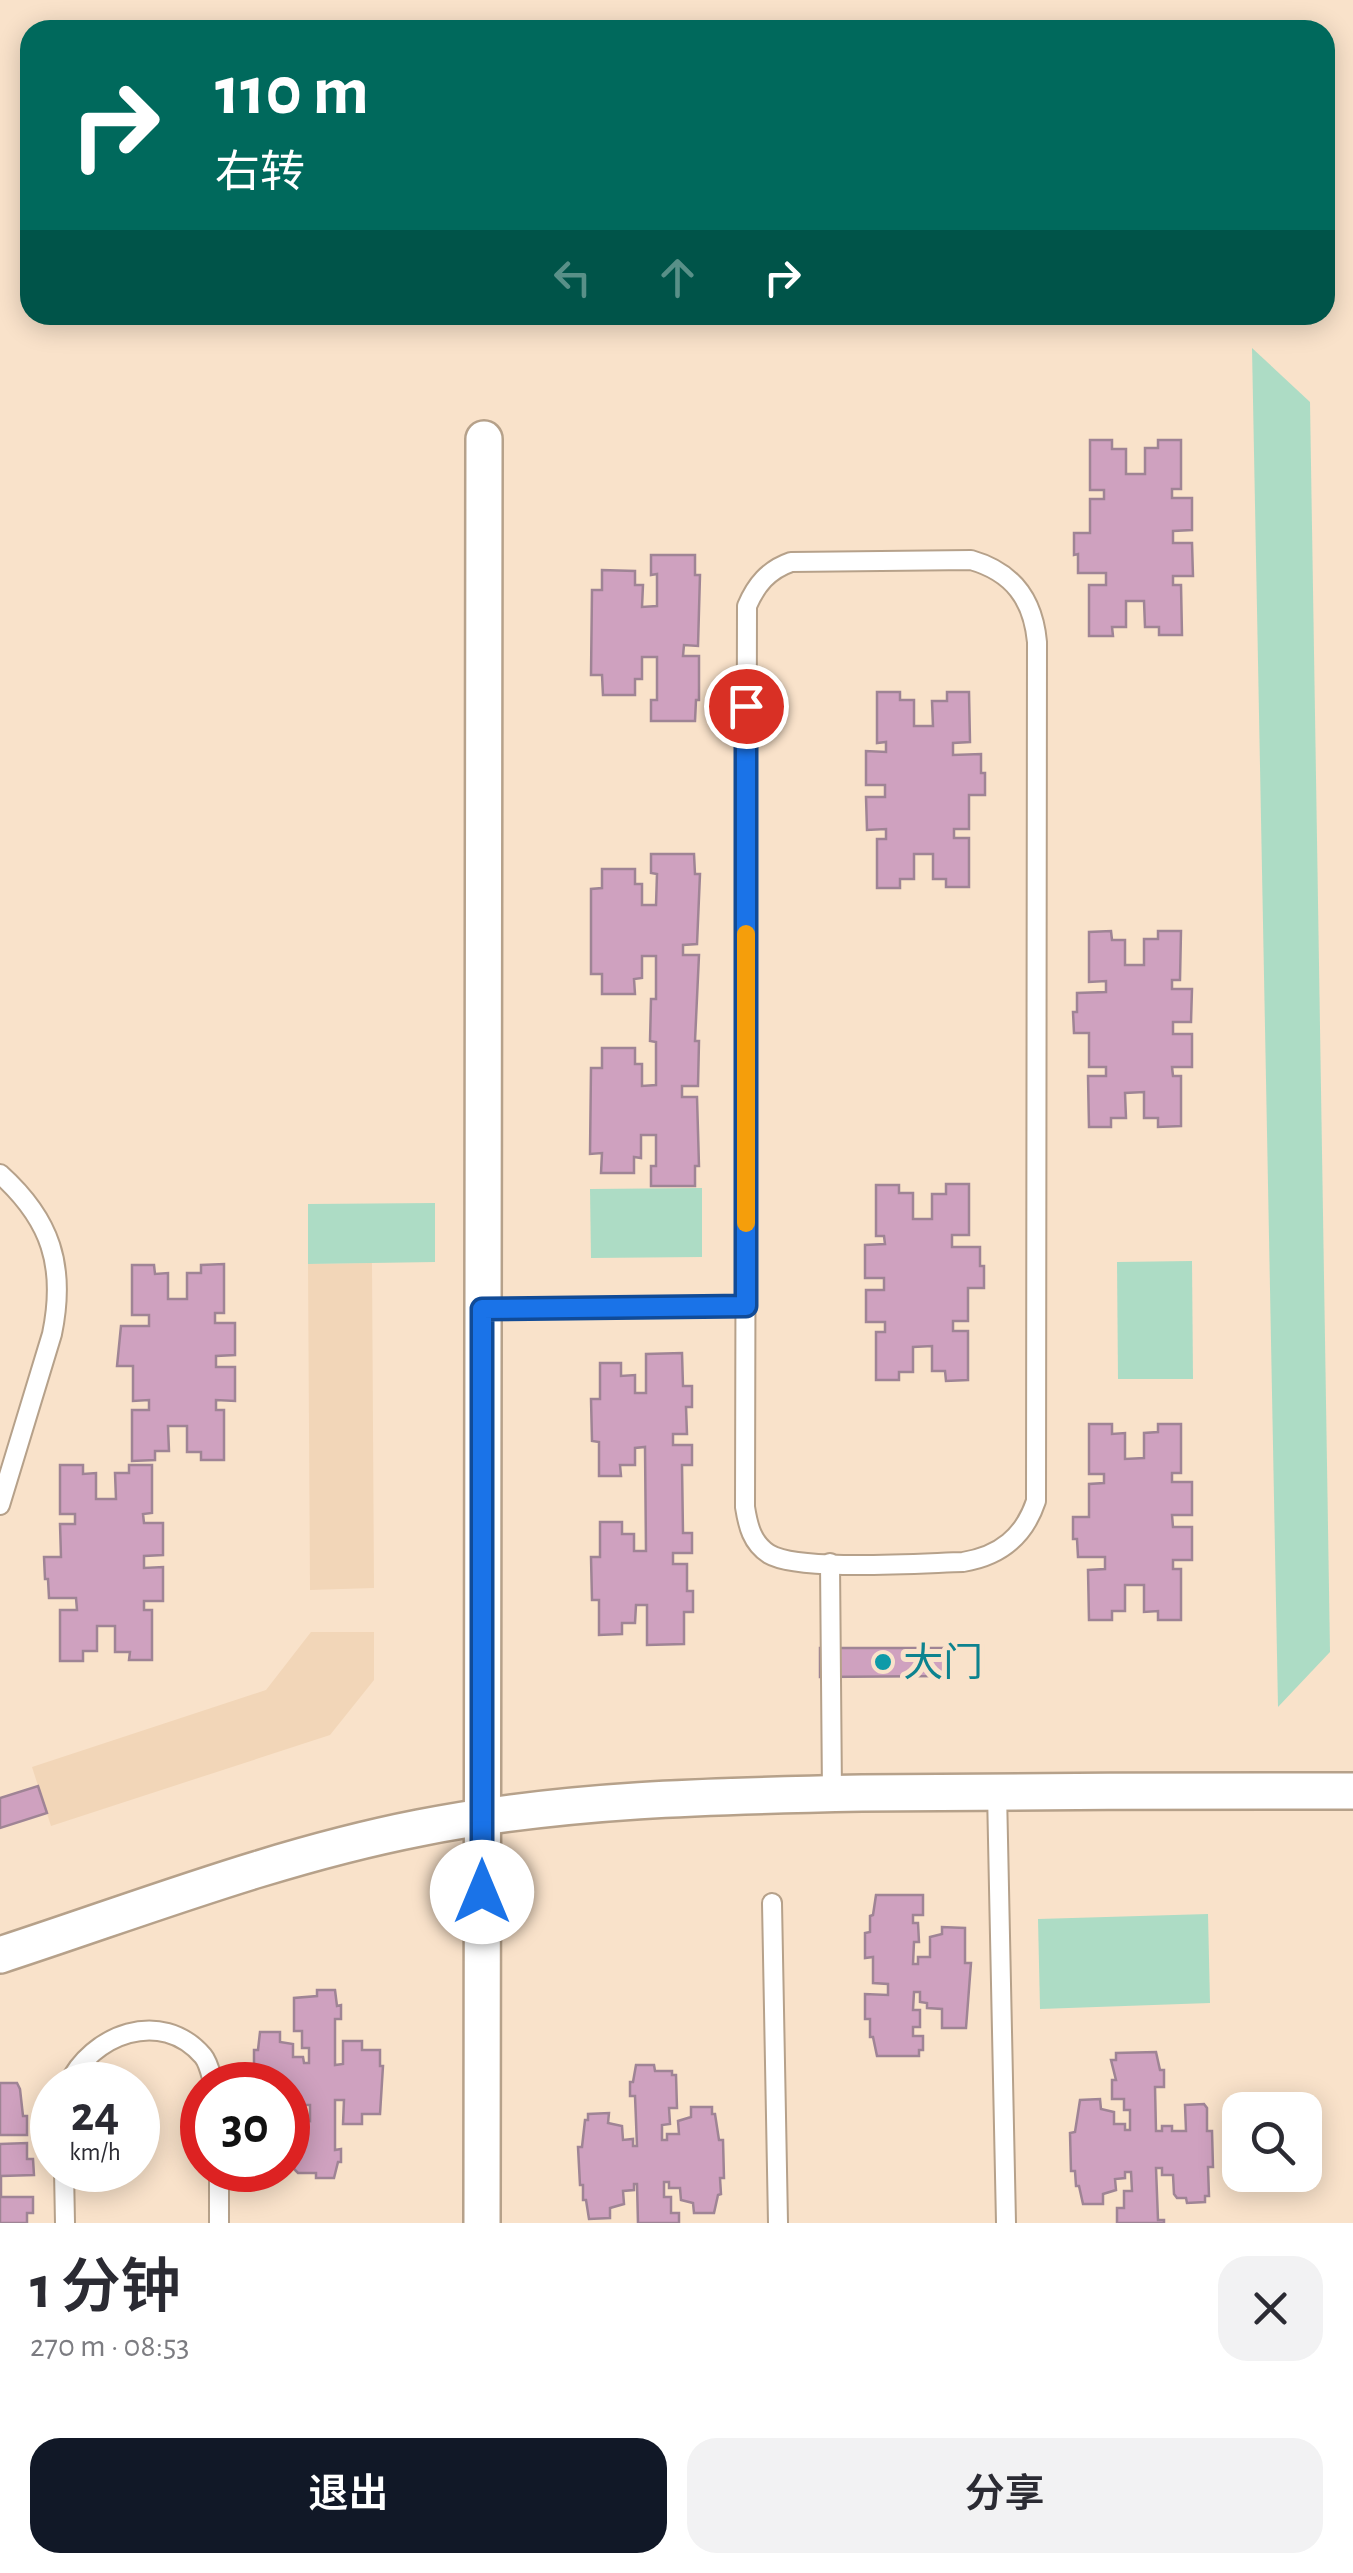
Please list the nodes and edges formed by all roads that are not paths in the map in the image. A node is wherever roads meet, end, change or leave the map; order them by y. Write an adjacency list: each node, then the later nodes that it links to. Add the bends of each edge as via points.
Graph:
1 (484, 439): 4 (street)
2 (0, 1174): 5 (lane, via 34,1209 47,1234 58,1306)
3 (746, 1306): 4 (lane); 6 (lane, via 748,1526 755,1541 780,1559); 6 (lane, via 747,606 764,578 790,562 986,564 1005,574 1030,604 1037,642 1036,1501 1016,1538 982,1559)
4 (482, 1309): 10 (street)
5 (0, 1505)
6 (830, 1564): 9 (lane)
7 (1353, 1791): 8 (street)
8 (997, 1792): 9 (street); 21 (lane)
9 (832, 1794): 10 (street, via 581,1803)
10 (482, 1818): 12 (street, via 318,1853); 19 (street)
11 (772, 1903): 20 (lane)
12 (0, 1956)
13 (80, 2062): 14 (lane, via 109,2038 151,2030 170,2034)
14 (206, 2062)
15 (64, 2192): 17 (lane)
16 (219, 2192): 18 (lane)
17 (64, 2223)
18 (219, 2223)
19 (482, 2223)
20 (778, 2223)
21 (1006, 2223)

